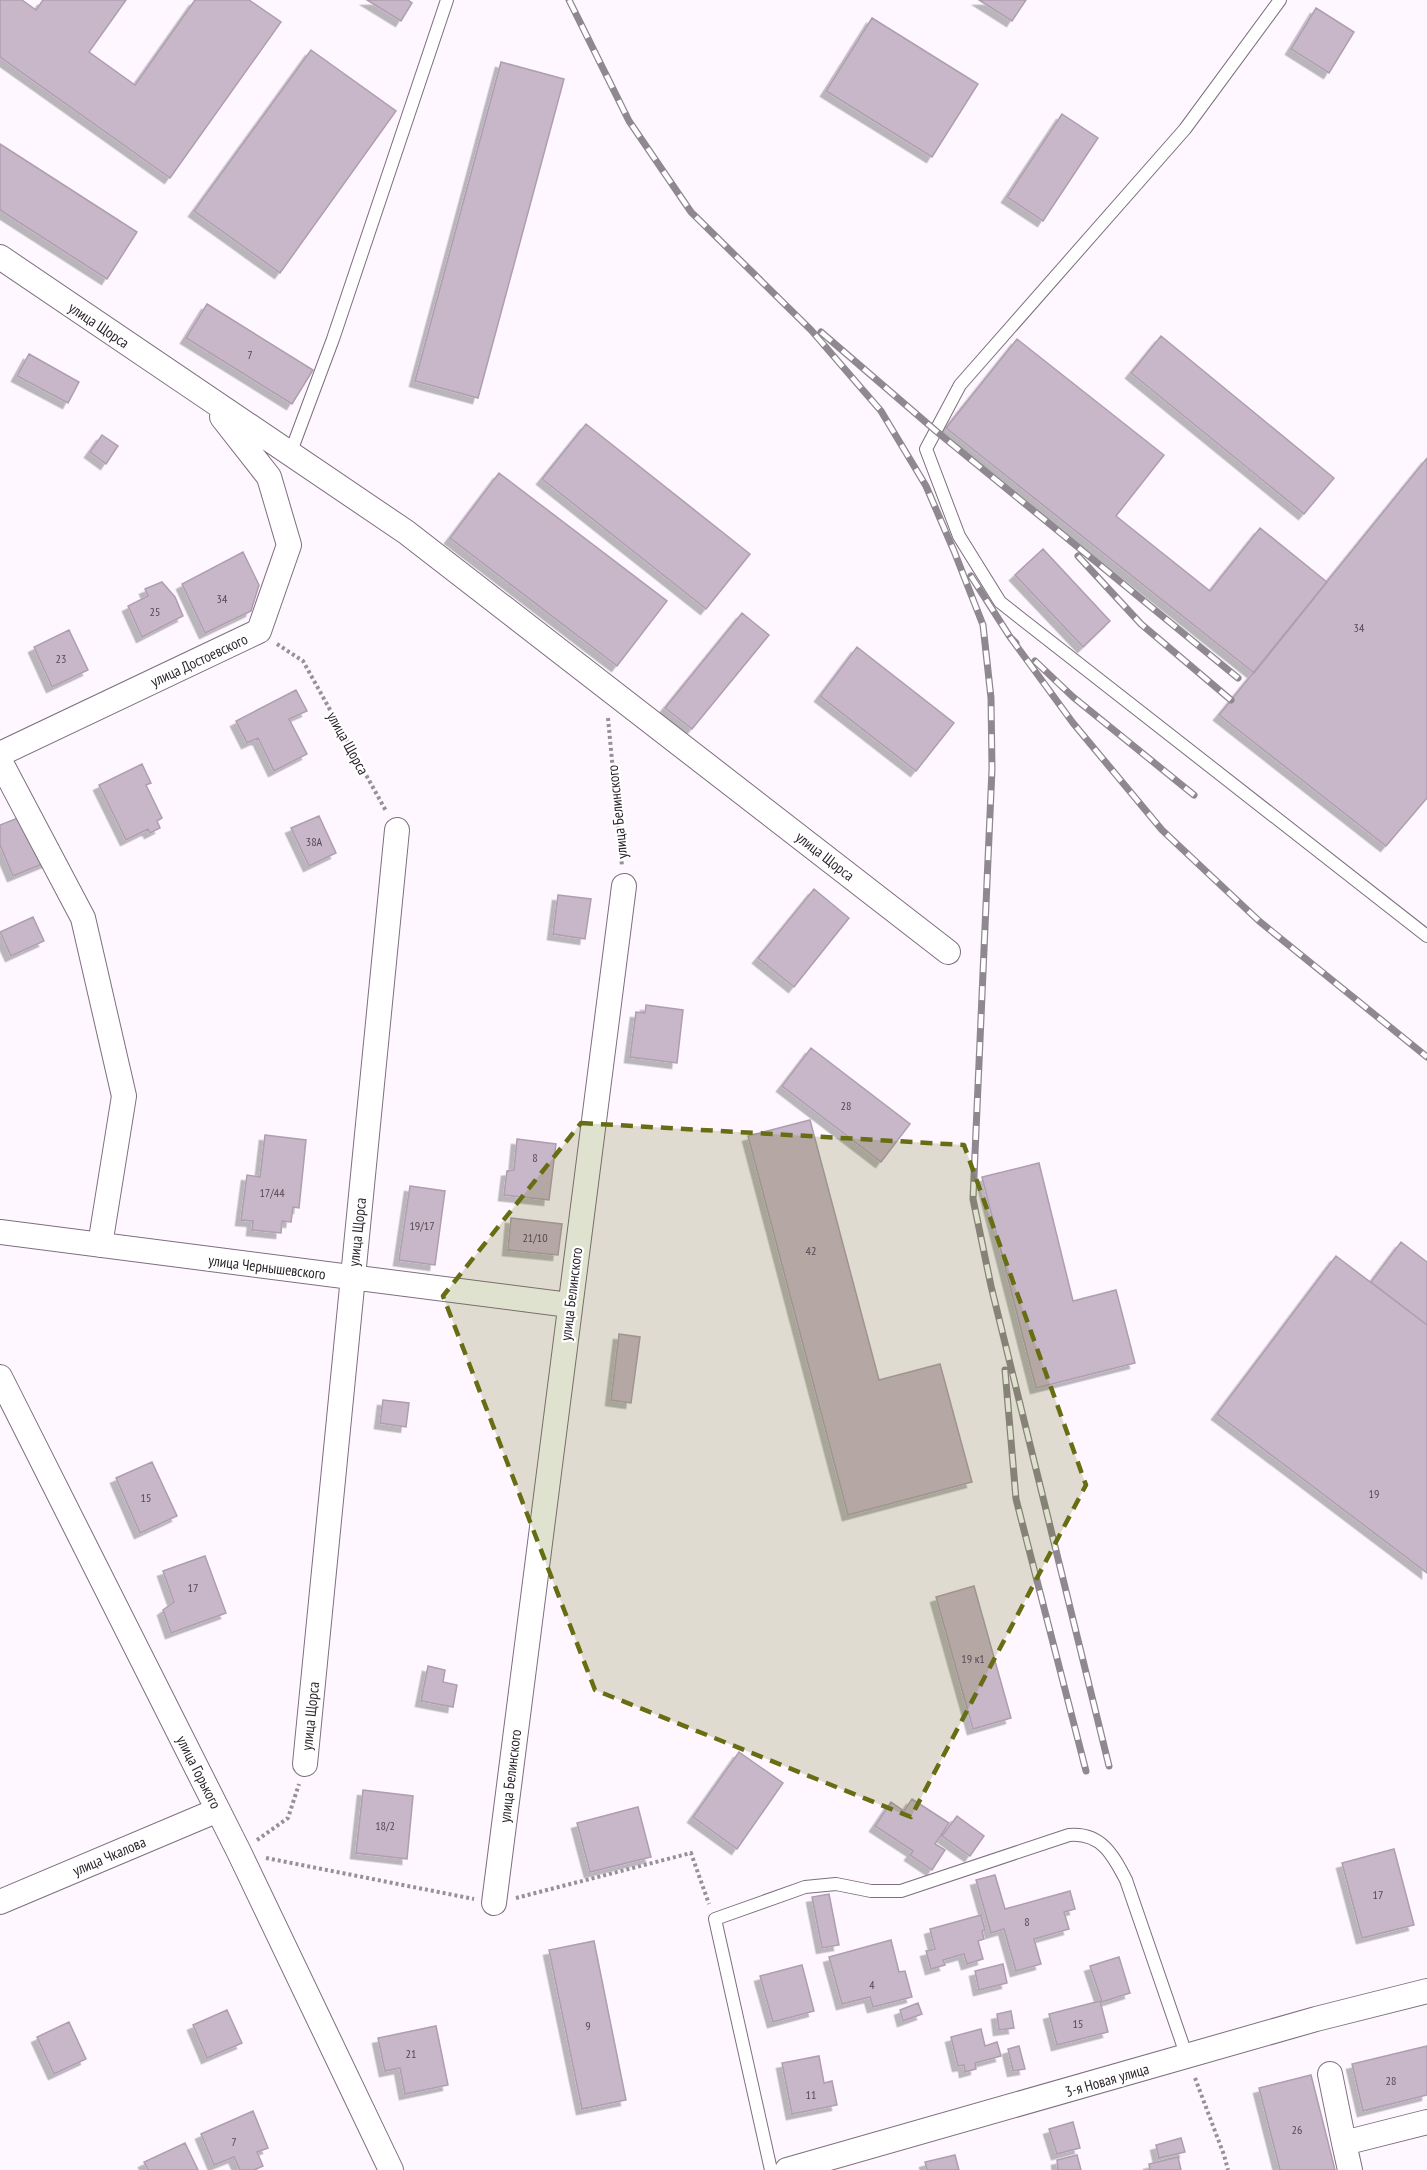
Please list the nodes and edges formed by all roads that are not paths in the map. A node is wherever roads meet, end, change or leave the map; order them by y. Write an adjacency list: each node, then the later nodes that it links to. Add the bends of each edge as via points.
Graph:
1 (447, 0): 5 (lane, via 333,339)
2 (1280, 0): 10 (lane, via 1185,129 960,385 926,449 959,536 1000,602)
3 (0, 257): 4 (street, улица Щорса)
4 (207, 398): 5 (street, улица Щорса); 6 (street, улица Достоевского, via 269,477 289,545 259,631)
5 (290, 454): 11 (street, улица Щорса, via 406,532)
6 (0, 754)
7 (0, 761): 13 (street, via 83,918 124,1096)
8 (397, 830): 14 (street, улица Щорса)
9 (624, 886): 15 (street, улица Белинского)
10 (1427, 936)
11 (948, 952)
12 (0, 1232): 13 (street, улица Чернышевского)
13 (100, 1245): 14 (street, улица Чернышевского)
14 (352, 1278): 15 (street, улица Чернышевского); 17 (street, улица Щорса)
15 (569, 1305): 20 (street, улица Белинского)
16 (0, 1377): 18 (street, улица Горького)
17 (305, 1764)
18 (218, 1810): 19 (street, улица Чкалова); 26 (street, улица Горького)
19 (0, 1902)
20 (494, 1903)
21 (1427, 1991): 22 (street, 3-я Новая улица)
22 (1187, 2057): 27 (lane, via 1126,1880 1116,1860 1093,1837 1069,1835 901,1891 871,1891 836,1884 804,1887 715,1919); 28 (street, 3-я Новая улица)
23 (1330, 2074): 25 (street)
24 (1427, 2122): 25 (street)
25 (1344, 2143): 29 (street)
26 (391, 2170)
27 (771, 2170)
28 (787, 2170)
29 (1350, 2170)

